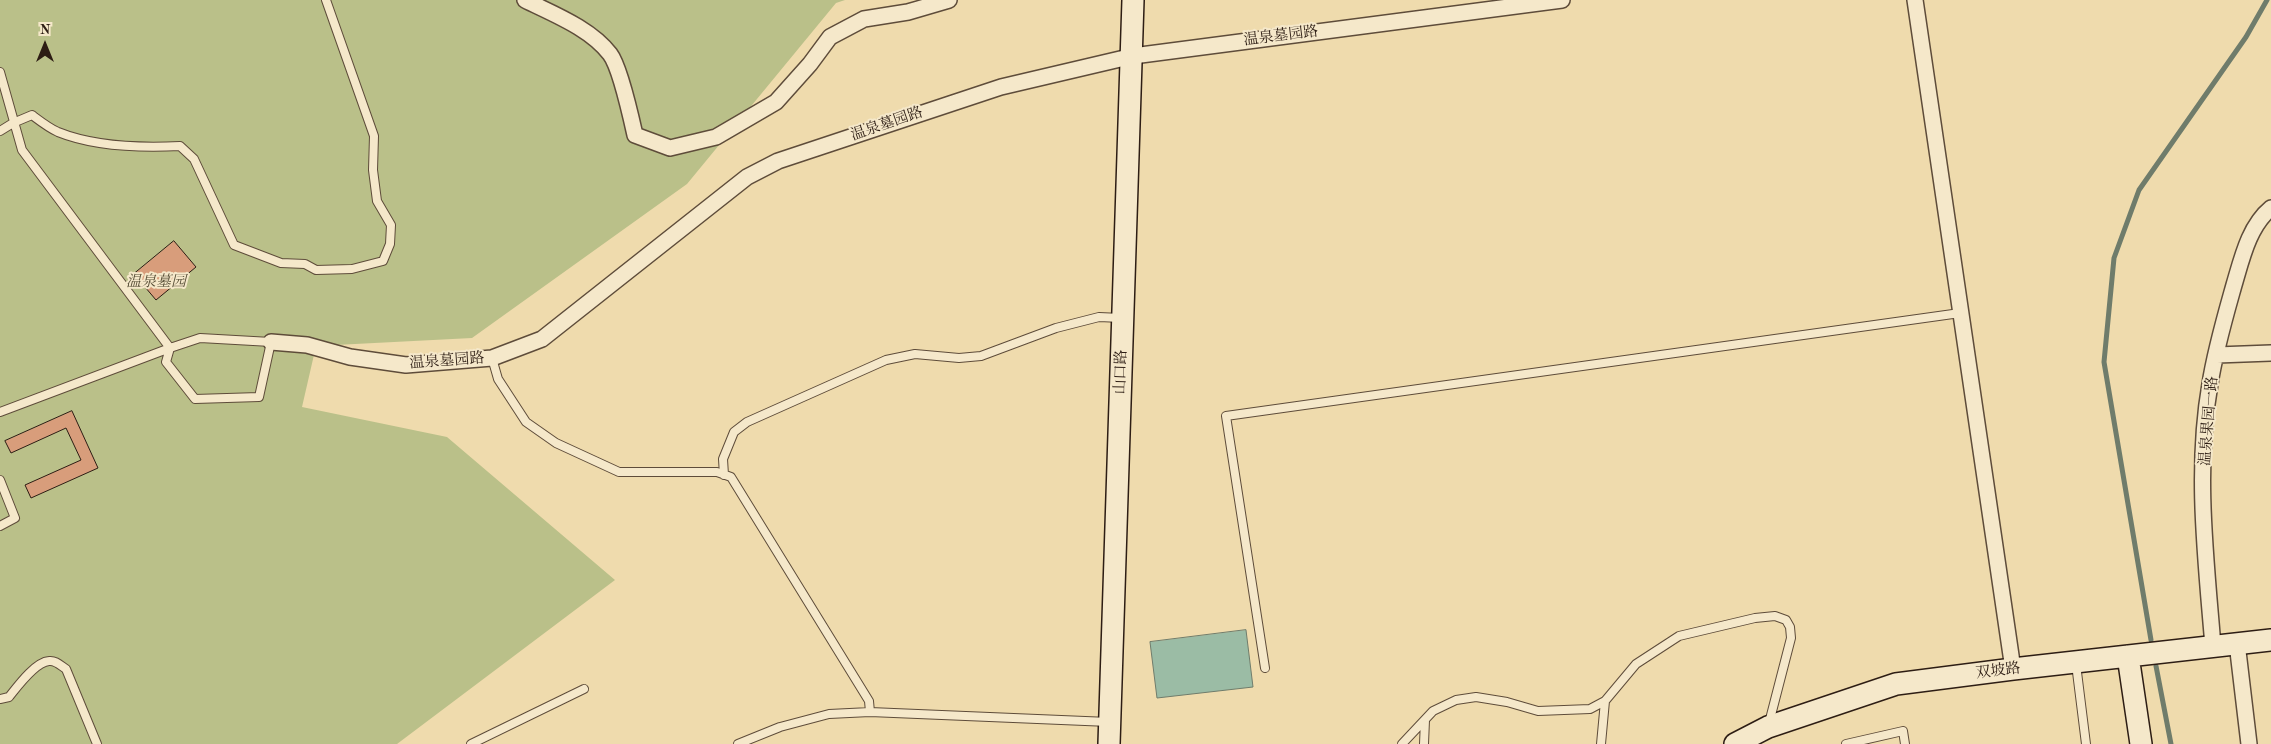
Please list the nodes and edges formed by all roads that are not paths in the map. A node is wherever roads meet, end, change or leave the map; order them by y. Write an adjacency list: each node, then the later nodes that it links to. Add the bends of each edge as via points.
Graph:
1 (326, 0): 9 (lane, via 374,136 373,170 377,200 391,225 390,244 383,261 352,269 316,270 305,264 281,263 234,245 194,159 180,146 88,142 56,132 32,116)
2 (525, 0): 3 (street, via 592,36 611,55 635,135 670,148 716,137 776,102 830,37 864,18 908,12)
3 (949, 0)
4 (1134, 0): 7 (street, 山口路)
5 (1562, 0): 7 (street, 温泉墓园路)
6 (1915, 0): 12 (street)
7 (1133, 56): 13 (street, 山口路); 18 (street, 温泉墓园路, via 1002,87 778,161 747,178 542,339)
8 (0, 72): 9 (lane)
9 (13, 122): 10 (lane); 15 (lane, via 22,150)
10 (0, 131)
11 (2271, 208): 17 (street, 温泉果园一路, via 2254,225)
12 (1960, 313): 28 (lane, via 1226,416); 29 (street)
13 (1123, 318): 20 (lane, via 1099,317 1056,328 981,356 959,358 915,354 886,360 747,422 734,432 723,459); 35 (street, 山口路)
14 (271, 342): 15 (lane, via 200,338); 15 (lane, via 259,397 195,399 166,362); 18 (street, 温泉墓园路, via 307,345 350,357 406,365)
15 (170, 348): 19 (lane)
16 (2271, 353): 17 (street)
17 (2217, 355): 25 (street, 温泉果园一路, via 2206,424 2204,487)
18 (492, 358): 20 (lane, via 498,379 526,422 556,443 619,472)
19 (0, 412)
20 (724, 474): 33 (lane, via 731,477 740,491 869,701)
21 (0, 480): 22 (lane, via 15,518)
22 (0, 526)
23 (2271, 640): 24 (street, 双坡路)
24 (2237, 644): 25 (street, 双坡路); 49 (street)
25 (2213, 646): 26 (street, 双坡路)
26 (2128, 656): 27 (street, 双坡路); 48 (street)
27 (2076, 662): 29 (street, 双坡路); 47 (lane)
28 (1265, 668)
29 (2013, 669): 36 (street, 双坡路, via 1896,684)
30 (584, 689): 38 (lane)
31 (0, 699): 37 (lane, via 9,697 41,664 49,660 56,662 66,669)
32 (1605, 701): 34 (lane, via 1590,709 1538,711 1476,697 1456,700 1433,711); 36 (lane, via 1636,664 1679,636 1775,616 1786,620 1792,638); 43 (lane)
33 (870, 712): 35 (lane); 39 (lane, via 829,714 780,727)
34 (1425, 720): 41 (lane); 42 (lane)
35 (1109, 722): 40 (street, 山口路)
36 (1768, 727): 44 (street, 双坡路)
37 (97, 744)
38 (471, 744)
39 (738, 744)
40 (1109, 744)
41 (1402, 744)
42 (1424, 744)
43 (1601, 744)
44 (1735, 744)
45 (1846, 744): 46 (lane, via 1903,731)
46 (1905, 744)
47 (2086, 744)
48 (2141, 744)
49 (2249, 744)

